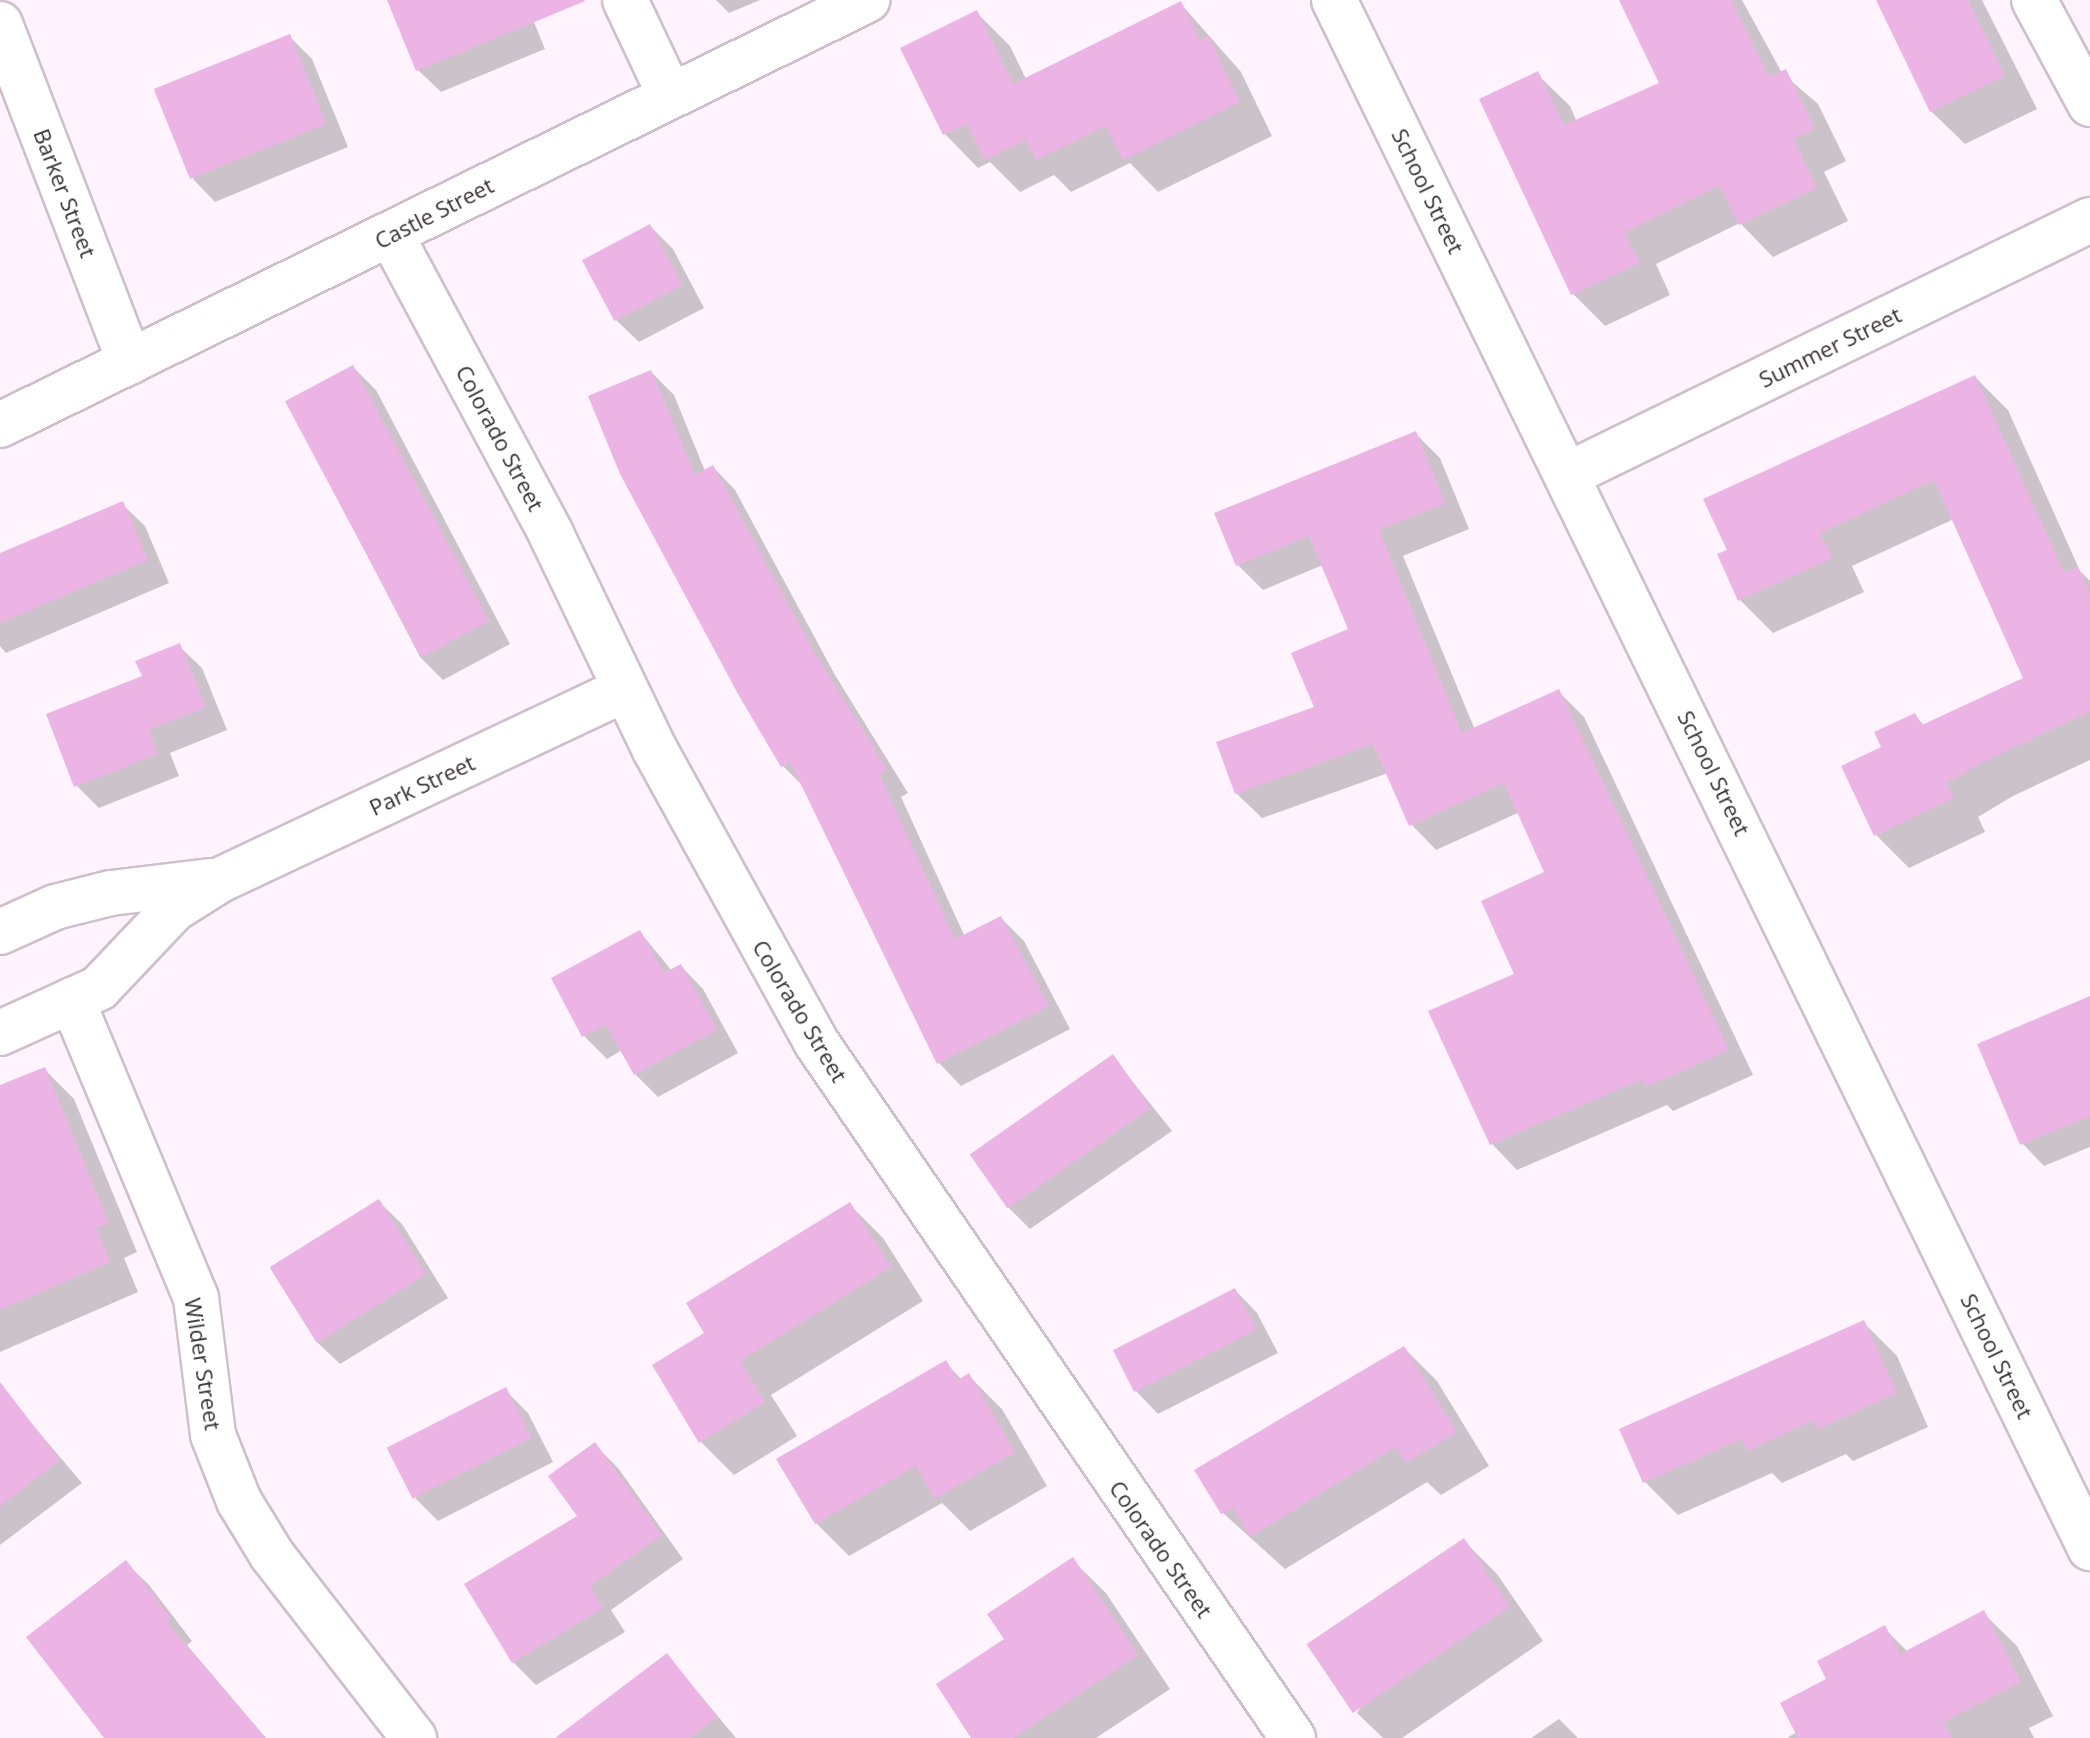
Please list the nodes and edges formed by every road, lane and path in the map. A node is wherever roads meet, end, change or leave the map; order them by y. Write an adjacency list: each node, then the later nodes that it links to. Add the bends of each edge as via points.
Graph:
1 (625, 0): 6 (street)
2 (867, 0): 6 (street, Castle Street)
3 (1334, 0): 12 (street, School Street)
4 (2034, 0): 7 (street)
5 (0, 24): 10 (street, Barker Street)
6 (670, 95): 9 (street, Castle Street)
7 (2090, 104)
8 (2090, 220): 12 (street, Summer Street)
9 (391, 235): 10 (street, Castle Street); 13 (street, Colorado Street, via 551,534)
10 (130, 362): 11 (street, Castle Street)
11 (0, 425)
12 (1569, 474): 18 (street, School Street)
13 (624, 690): 14 (street, Park Street); 20 (street, Colorado Street, via 816,1042)
14 (220, 880): 15 (street, Park Street, via 111,893 55,907); 16 (street, Park Street, via 174,909 99,988)
15 (0, 932)
16 (72, 1000): 17 (street, Park Street); 19 (street, Wilder Street, via 196,1298 213,1435 239,1501 272,1555)
17 (0, 1033)
18 (2090, 1548)
19 (414, 1738)
20 (1293, 1738)

